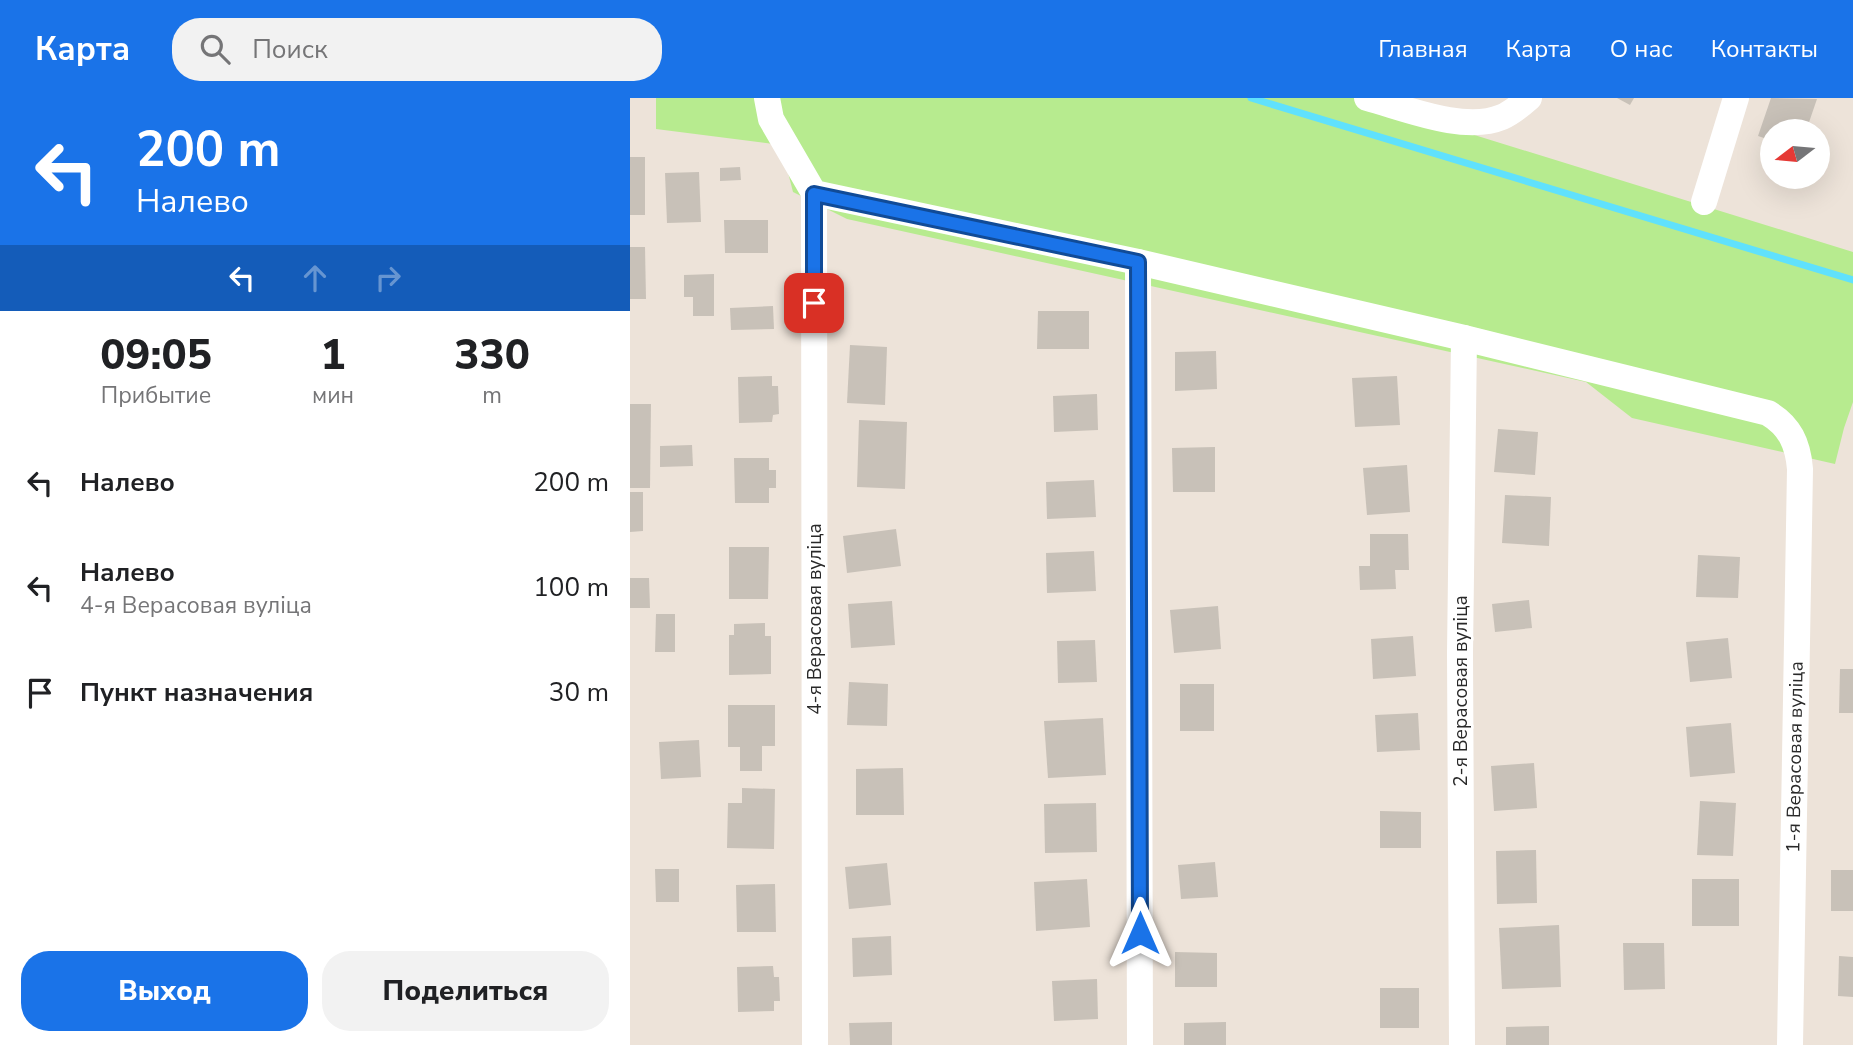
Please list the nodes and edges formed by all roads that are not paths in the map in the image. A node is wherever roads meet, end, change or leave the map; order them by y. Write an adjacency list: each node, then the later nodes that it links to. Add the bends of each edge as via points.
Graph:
1 (767, 98): 5 (street, via 771,119)
2 (1367, 98): 3 (street, via 1461,122 1501,118)
3 (1529, 98)
4 (1736, 98): 6 (street)
5 (814, 194): 7 (street, 1-я Верасовая вуліца); 9 (street, 4-я Верасовая вуліца)
6 (1704, 202)
7 (1138, 262): 8 (street, 1-я Верасовая вуліца); 10 (street)
8 (1464, 338): 11 (street, 2-я Верасовая вуліца); 12 (street, 1-я Верасовая вуліца, via 1768,413 1794,439 1800,469)
9 (815, 1045)
10 (1140, 1045)
11 (1462, 1045)
12 (1790, 1045)

